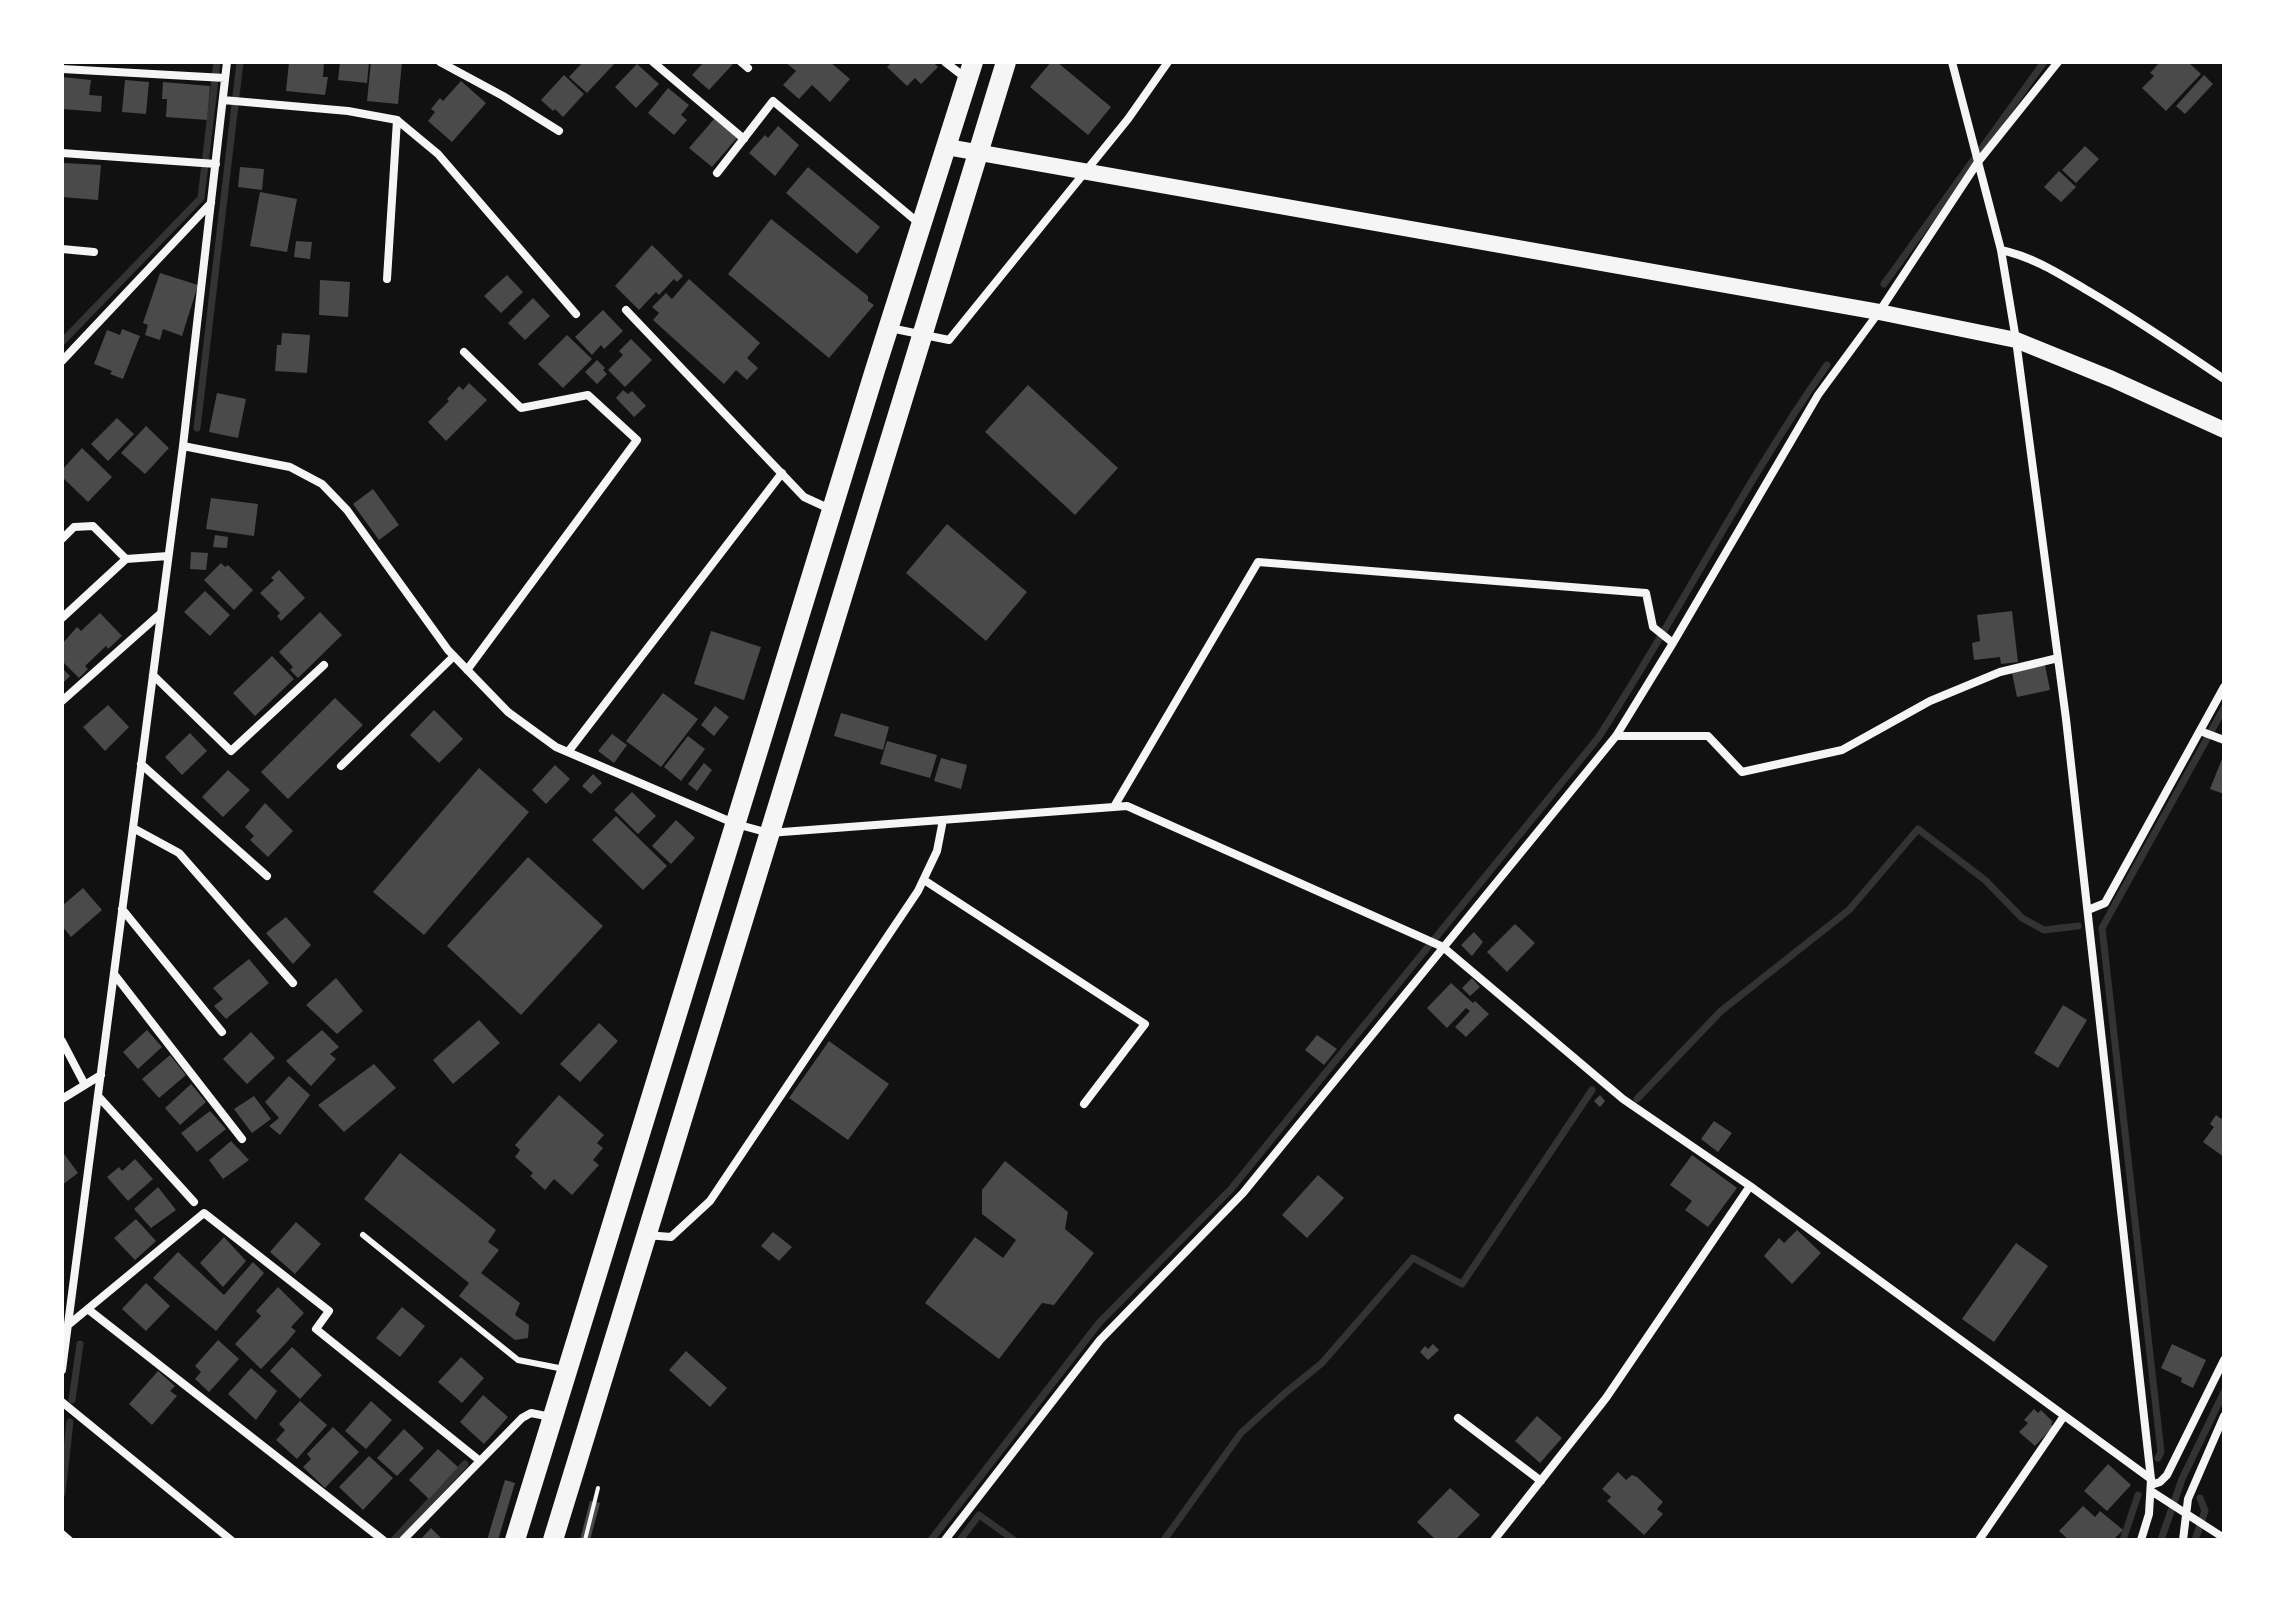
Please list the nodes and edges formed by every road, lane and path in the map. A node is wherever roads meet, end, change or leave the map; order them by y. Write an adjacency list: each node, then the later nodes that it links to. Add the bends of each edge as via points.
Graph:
1 (227, 62): 11 (street)
2 (440, 62): 14 (street)
3 (653, 62): 15 (street)
4 (945, 62): 10 (street)
5 (1006, 62): 17 (highway)
6 (1168, 62): 22 (street)
7 (1952, 62): 19 (street)
8 (2058, 62): 19 (street)
9 (62, 69): 11 (street)
10 (970, 71): 16 (highway)
11 (219, 78): 12 (street)
12 (230, 101): 13 (street); 20 (street)
13 (397, 120): 28 (street); 31 (street, via 438,154)
14 (559, 131)
15 (744, 139): 21 (street); 24 (street, via 773,101)
16 (947, 147): 17 (main road); 24 (highway)
17 (979, 151): 22 (main road); 33 (highway)
18 (62, 153): 20 (street)
19 (1978, 160): 26 (street); 30 (street)
20 (209, 164): 23 (street)
21 (717, 173)
22 (1085, 173): 30 (main road); 33 (street, via 949,340)
23 (212, 203): 36 (street); 39 (street)
24 (921, 226): 32 (highway)
25 (62, 249): 27 (street)
26 (2001, 250): 34 (street); 37 (street, via 2026,256 2075,284)
27 (94, 252)
28 (387, 279)
29 (626, 310): 40 (street)
30 (1879, 312): 34 (main road); 47 (street, via 1818,395)
31 (576, 314)
32 (889, 327): 33 (street); 41 (highway)
33 (922, 335): 65 (highway)
34 (2016, 340): 38 (main road); 49 (street)
35 (464, 352): 51 (street, via 521,408 588,395 637,440)
36 (62, 361)
37 (2224, 379)
38 (2224, 430)
39 (183, 446): 43 (street); 48 (street, via 290,467 322,484 347,510)
40 (782, 473): 41 (street, via 804,497); 58 (street)
41 (832, 510): 63 (highway)
42 (62, 539): 44 (street, via 74,527 93,526)
43 (168, 556): 44 (street); 45 (street)
44 (126, 559): 46 (street)
45 (161, 613): 52 (street); 54 (street)
46 (62, 618)
47 (1671, 642): 56 (street); 61 (street, via 1649,613 1646,593 1258,562)
48 (454, 656): 51 (street); 60 (street)
49 (2058, 658): 56 (street, via 2000,672 1930,701 1842,750 1742,772 1708,736); 69 (street)
50 (324, 665): 52 (street, via 231,751)
51 (467, 670): 58 (street, via 508,712)
52 (153, 675): 59 (street)
53 (2224, 687): 55 (street)
54 (62, 701)
55 (2203, 732): 57 (street); 69 (street, via 2105,903)
56 (1616, 736): 70 (street)
57 (2220, 739)
58 (568, 752): 63 (street)
59 (141, 764): 64 (street); 66 (street)
60 (341, 766)
61 (1115, 805): 62 (street); 70 (street, via 1142,812)
62 (943, 820): 65 (street); 67 (street)
63 (736, 824): 65 (street); 89 (highway)
64 (133, 828): 68 (street); 72 (street, via 179,853)
65 (769, 833): 84 (highway)
66 (267, 876)
67 (924, 880): 79 (street, via 1145,1024); 84 (street, via 710,1201 671,1237)
68 (122, 909): 71 (street); 73 (street)
69 (2088, 910): 97 (street)
70 (1440, 946): 81 (street, via 1623,1099); 109 (street, via 1243,1193 1100,1340)
71 (114, 974): 75 (street); 80 (street)
72 (293, 983)
73 (222, 1032)
74 (62, 1041): 76 (street)
75 (101, 1075): 76 (street); 77 (street)
76 (85, 1085): 78 (street)
77 (98, 1096): 82 (street); 86 (street)
78 (62, 1099)
79 (1084, 1104)
80 (242, 1139)
81 (1750, 1186): 91 (street); 96 (street, via 1606,1398)
82 (194, 1202)
83 (363, 1235): 89 (lane, via 518,1360)
84 (646, 1235): 107 (highway)
85 (89, 1310): 86 (street); 95 (street, via 204,1213 329,1311 316,1329); 104 (street)
86 (67, 1326): 88 (street)
87 (2224, 1360): 97 (street, via 2167,1475)
88 (62, 1370)
89 (567, 1370): 93 (highway)
90 (62, 1402): 103 (street)
91 (2064, 1416): 97 (street); 111 (street)
92 (2224, 1416): 99 (street)
93 (553, 1418): 95 (street, via 531,1413 522,1418); 106 (highway)
94 (1458, 1418): 96 (street)
95 (480, 1461): 105 (street)
96 (1541, 1481): 110 (street)
97 (2151, 1485): 99 (street); 112 (street)
98 (598, 1488): 108 (path)
99 (2187, 1512): 101 (street); 113 (street)
100 (62, 1534): 102 (street)
101 (2224, 1538)
102 (69, 1540)
103 (231, 1540)
104 (383, 1540)
105 (403, 1540)
106 (515, 1540)
107 (553, 1540)
108 (585, 1540)
109 (945, 1540)
110 (1494, 1540)
111 (1979, 1540)
112 (2141, 1540)
113 (2183, 1540)

